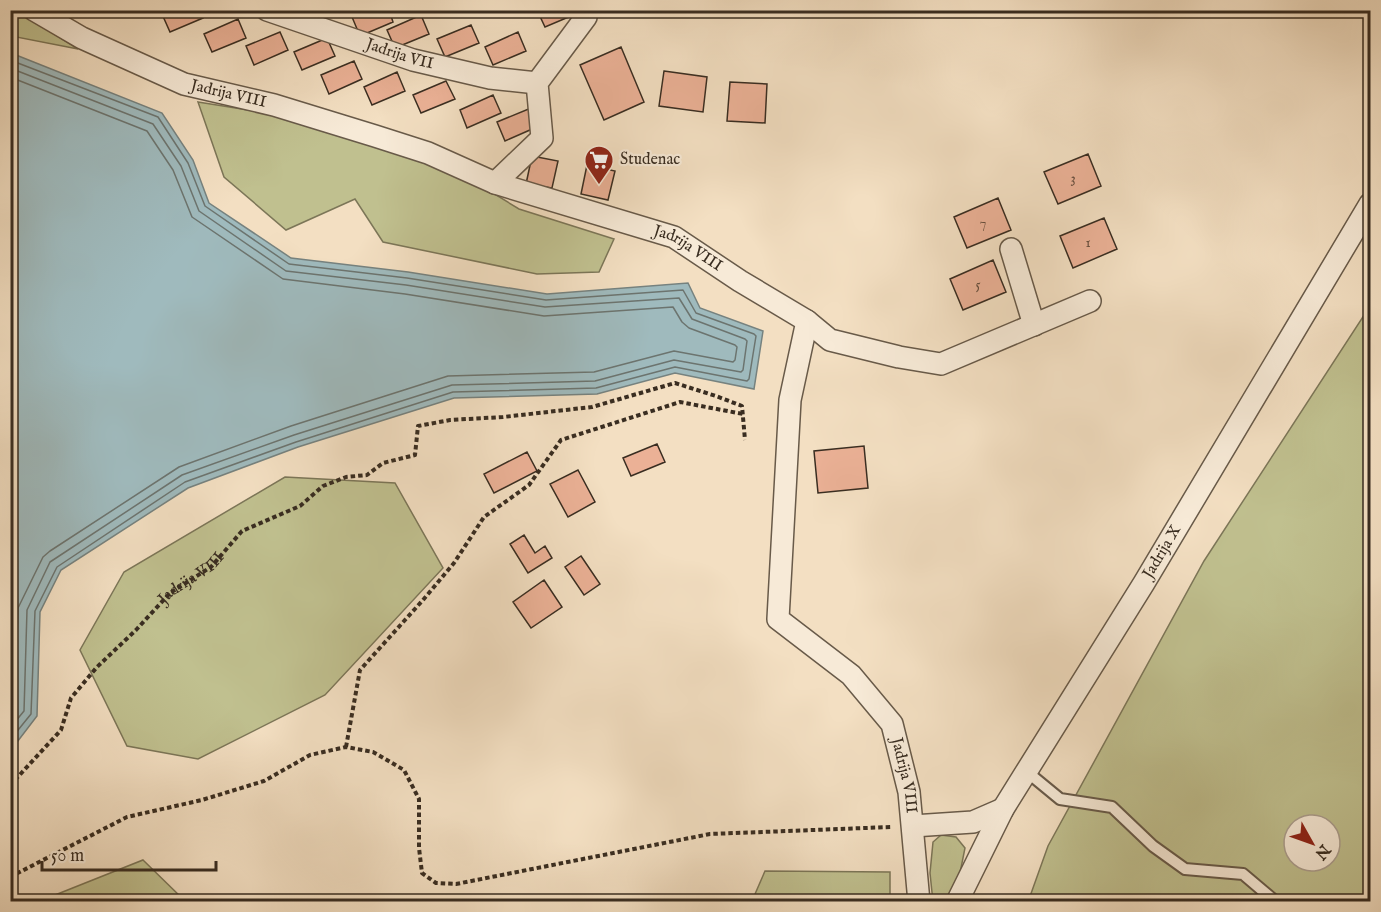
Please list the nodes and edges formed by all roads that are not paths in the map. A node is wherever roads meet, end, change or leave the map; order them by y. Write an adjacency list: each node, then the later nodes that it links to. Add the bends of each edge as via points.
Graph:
1 (34, 10): 5 (street, Jadrija VIII, via 82,38 184,84 274,105 375,136 428,153)
2 (267, 10): 4 (street, Jadrija VII, via 413,60 489,78)
3 (584, 10): 4 (street, via 586,16)
4 (537, 83): 5 (street, via 542,138)
5 (495, 183): 9 (street, Jadrija VIII, via 674,237)
6 (1371, 204): 11 (street, Jadrija X, via 1144,583)
7 (1011, 249): 10 (street)
8 (1090, 301): 10 (street)
9 (807, 321): 10 (street, via 831,340 941,364); 13 (street, Jadrija VIII, via 790,400 778,619 851,675 892,724)
10 (1034, 325)
11 (1026, 771): 12 (street, Jadrija X); 16 (lane, via 1060,799 1112,807 1153,846 1185,869 1243,874)
12 (1003, 809): 13 (street, Jadrija VIII, via 973,822); 15 (street, Jadrija X)
13 (913, 826): 14 (street, Jadrija VIII)
14 (919, 902)
15 (957, 902)
16 (1276, 902)

